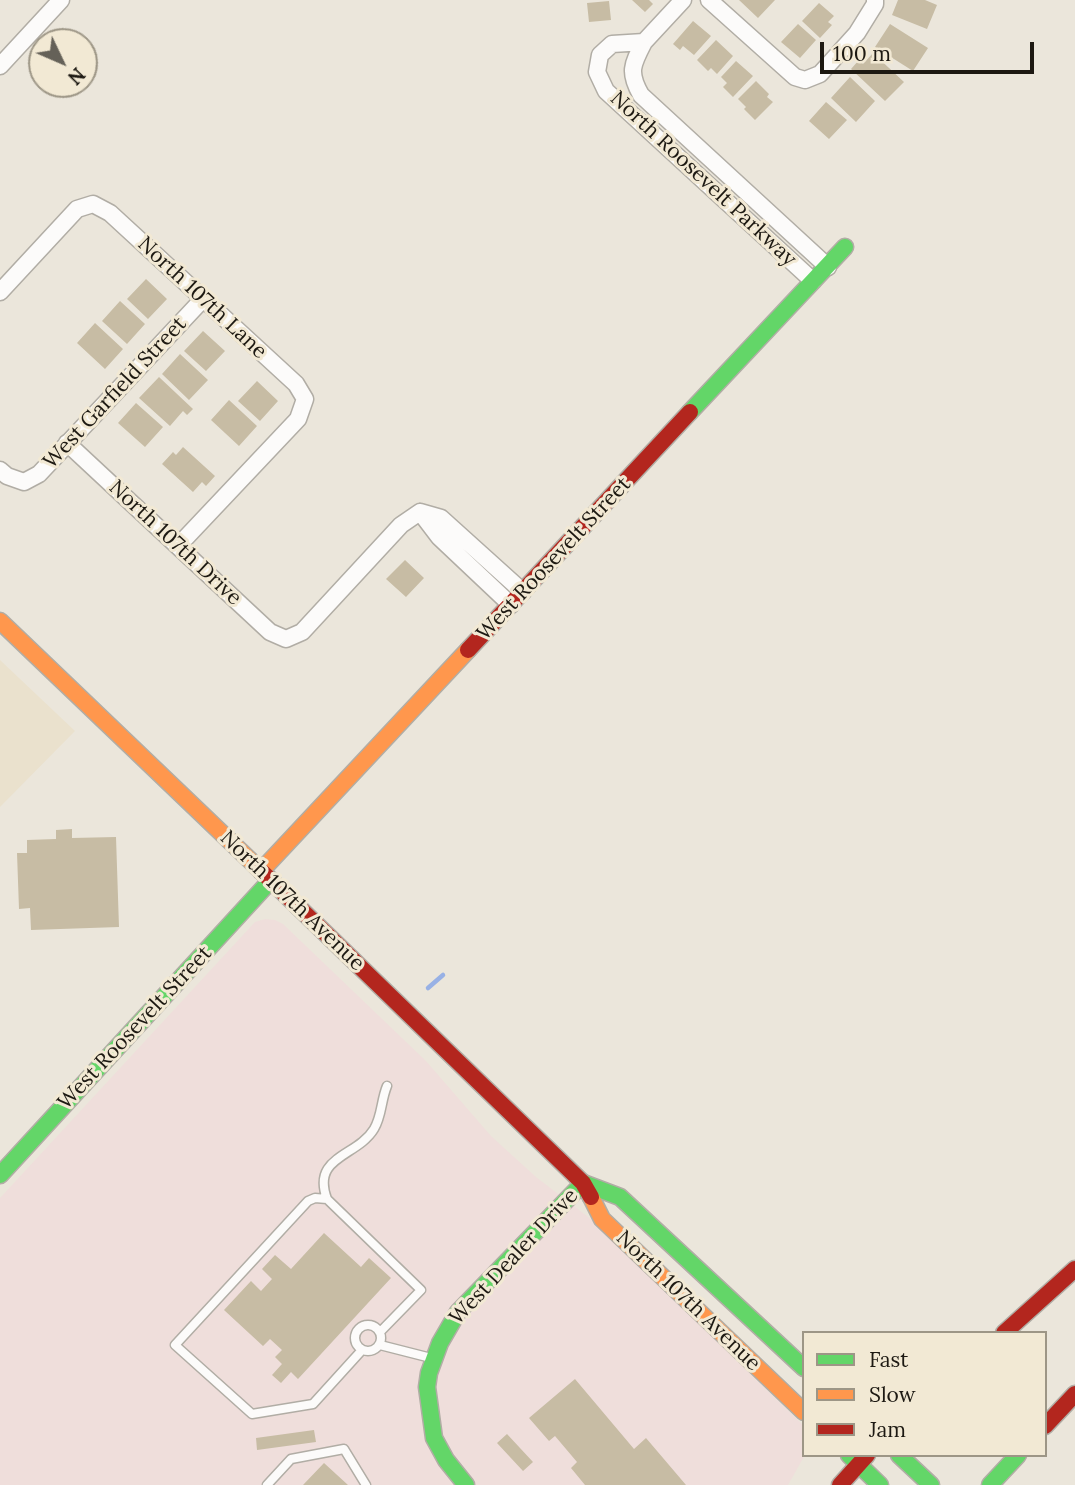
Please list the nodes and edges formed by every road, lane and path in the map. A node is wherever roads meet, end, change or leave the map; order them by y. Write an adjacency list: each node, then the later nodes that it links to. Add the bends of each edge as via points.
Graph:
1 (61, 0): 6 (street)
2 (683, 0): 5 (street)
3 (709, 0): 4 (street, via 795,77 805,80 820,74 857,33)
4 (875, 0)
5 (644, 42): 7 (street, North Roosevelt Parkway, via 632,66 633,81 641,95); 8 (street, North Roosevelt Parkway, via 612,44 600,55 597,72 606,91)
6 (0, 66)
7 (676, 128): 8 (street); 10 (street, North Roosevelt Parkway)
8 (662, 143): 11 (street, North Roosevelt Parkway)
9 (845, 247): 10 (main road, West Roosevelt Street)
10 (828, 267): 11 (main road, West Roosevelt Street)
11 (813, 281): 18 (main road, West Roosevelt Street)
12 (0, 292): 13 (street, North 107th Lane, via 77,209 93,204 110,214)
13 (203, 299): 14 (street, West Garfield Street); 17 (street, North 107th Lane, via 296,384 305,399 299,419)
14 (67, 443): 15 (street, West Garfield Street, via 39,474 24,482); 17 (street, North 107th Drive)
15 (0, 470)
16 (452, 538): 17 (street, North 107th Drive, via 441,518 420,512 401,525 302,632 286,639 270,632); 18 (street); 19 (street)
17 (178, 547)
18 (523, 592): 19 (main road, West Roosevelt Street)
19 (511, 606): 21 (main road, West Roosevelt Street)
20 (0, 621): 21 (main road, North 107th Avenue)
21 (266, 876): 23 (main road, West Roosevelt Street); 24 (main road, North 107th Avenue)
22 (387, 1086): 25 (lane, via 376,1127 366,1140 328,1167 323,1188)
23 (0, 1175)
24 (583, 1183): 31 (main road, West Dealer Drive, via 458,1312); 32 (main road, North 107th Avenue, via 620,1197); 34 (main road, North 107th Avenue, via 602,1219)
25 (327, 1199): 28 (lane, via 421,1290); 30 (lane, via 308,1201 175,1345 252,1414 313,1404)
26 (1075, 1269): 27 (main road)
27 (1006, 1331)
28 (380, 1332): 29 (lane); 30 (lane, via 370,1325 358,1330 355,1342)
29 (380, 1345): 30 (lane, via 374,1351); 31 (lane)
30 (362, 1350)
31 (434, 1359): 42 (main road, West Dealer Drive, via 427,1387 434,1438)
32 (802, 1365)
33 (1075, 1394): 35 (main road)
34 (802, 1410)
35 (1047, 1424)
36 (901, 1457): 45 (main road)
37 (1016, 1457): 39 (main road)
38 (858, 1458): 43 (main road); 44 (main road)
39 (991, 1484)
40 (267, 1485): 41 (lane, via 291,1460 344,1449)
41 (366, 1485)
42 (466, 1485)
43 (840, 1485)
44 (880, 1485)
45 (931, 1485)

